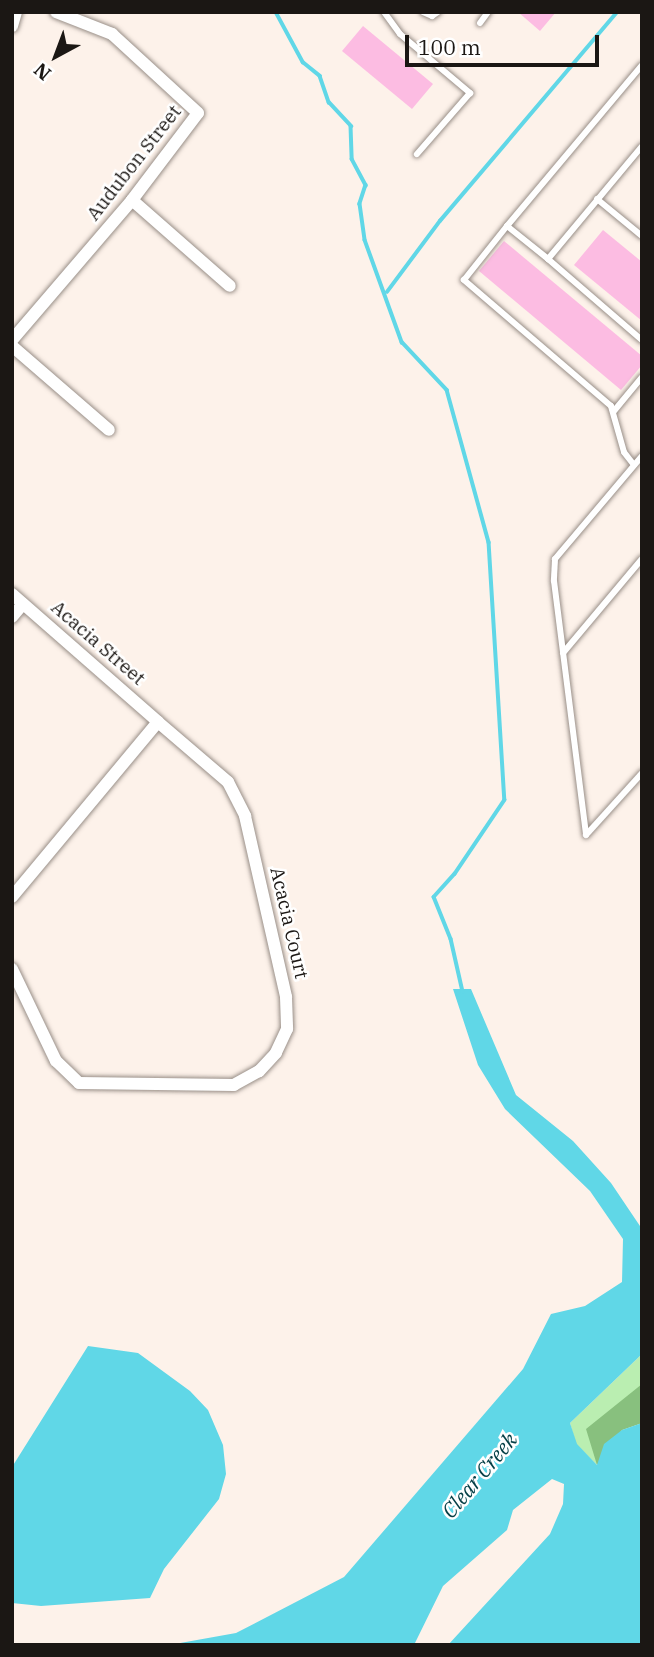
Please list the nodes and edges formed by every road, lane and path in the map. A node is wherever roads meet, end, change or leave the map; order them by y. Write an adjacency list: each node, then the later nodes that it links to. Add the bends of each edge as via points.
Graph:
1 (16, 12): 8 (street)
2 (56, 12): 13 (street, Audubon Street, via 112,34 198,113)
3 (384, 12): 11 (lane, via 400,34 470,93)
4 (423, 12): 5 (lane, via 432,16)
5 (438, 12)
6 (488, 12): 7 (lane)
7 (480, 23)
8 (12, 26)
9 (642, 65): 14 (lane)
10 (642, 146): 12 (lane)
11 (417, 154)
12 (597, 199): 15 (lane); 16 (lane)
13 (132, 200): 17 (street); 18 (street, Audubon Street)
14 (508, 226): 16 (lane); 22 (lane, via 464,280)
15 (642, 236)
16 (548, 259): 19 (lane)
17 (230, 286)
18 (12, 340)
19 (642, 340)
20 (12, 346): 23 (street)
21 (642, 377): 22 (lane)
22 (614, 411): 25 (lane, via 624,452)
23 (109, 430)
24 (642, 456): 25 (lane)
25 (634, 465): 30 (lane, via 555,559)
26 (642, 559): 30 (lane)
27 (12, 594): 28 (street, Acacia Street)
28 (23, 604): 29 (street); 31 (street, Acacia Street)
29 (12, 617)
30 (563, 653): 32 (lane, via 586,835)
31 (158, 722): 33 (street); 34 (street, Acacia Court, via 228,782 245,816 286,997 287,1029 276,1053 259,1071 234,1085 79,1083 56,1061)
32 (642, 773)
33 (12, 897)
34 (12, 969)

